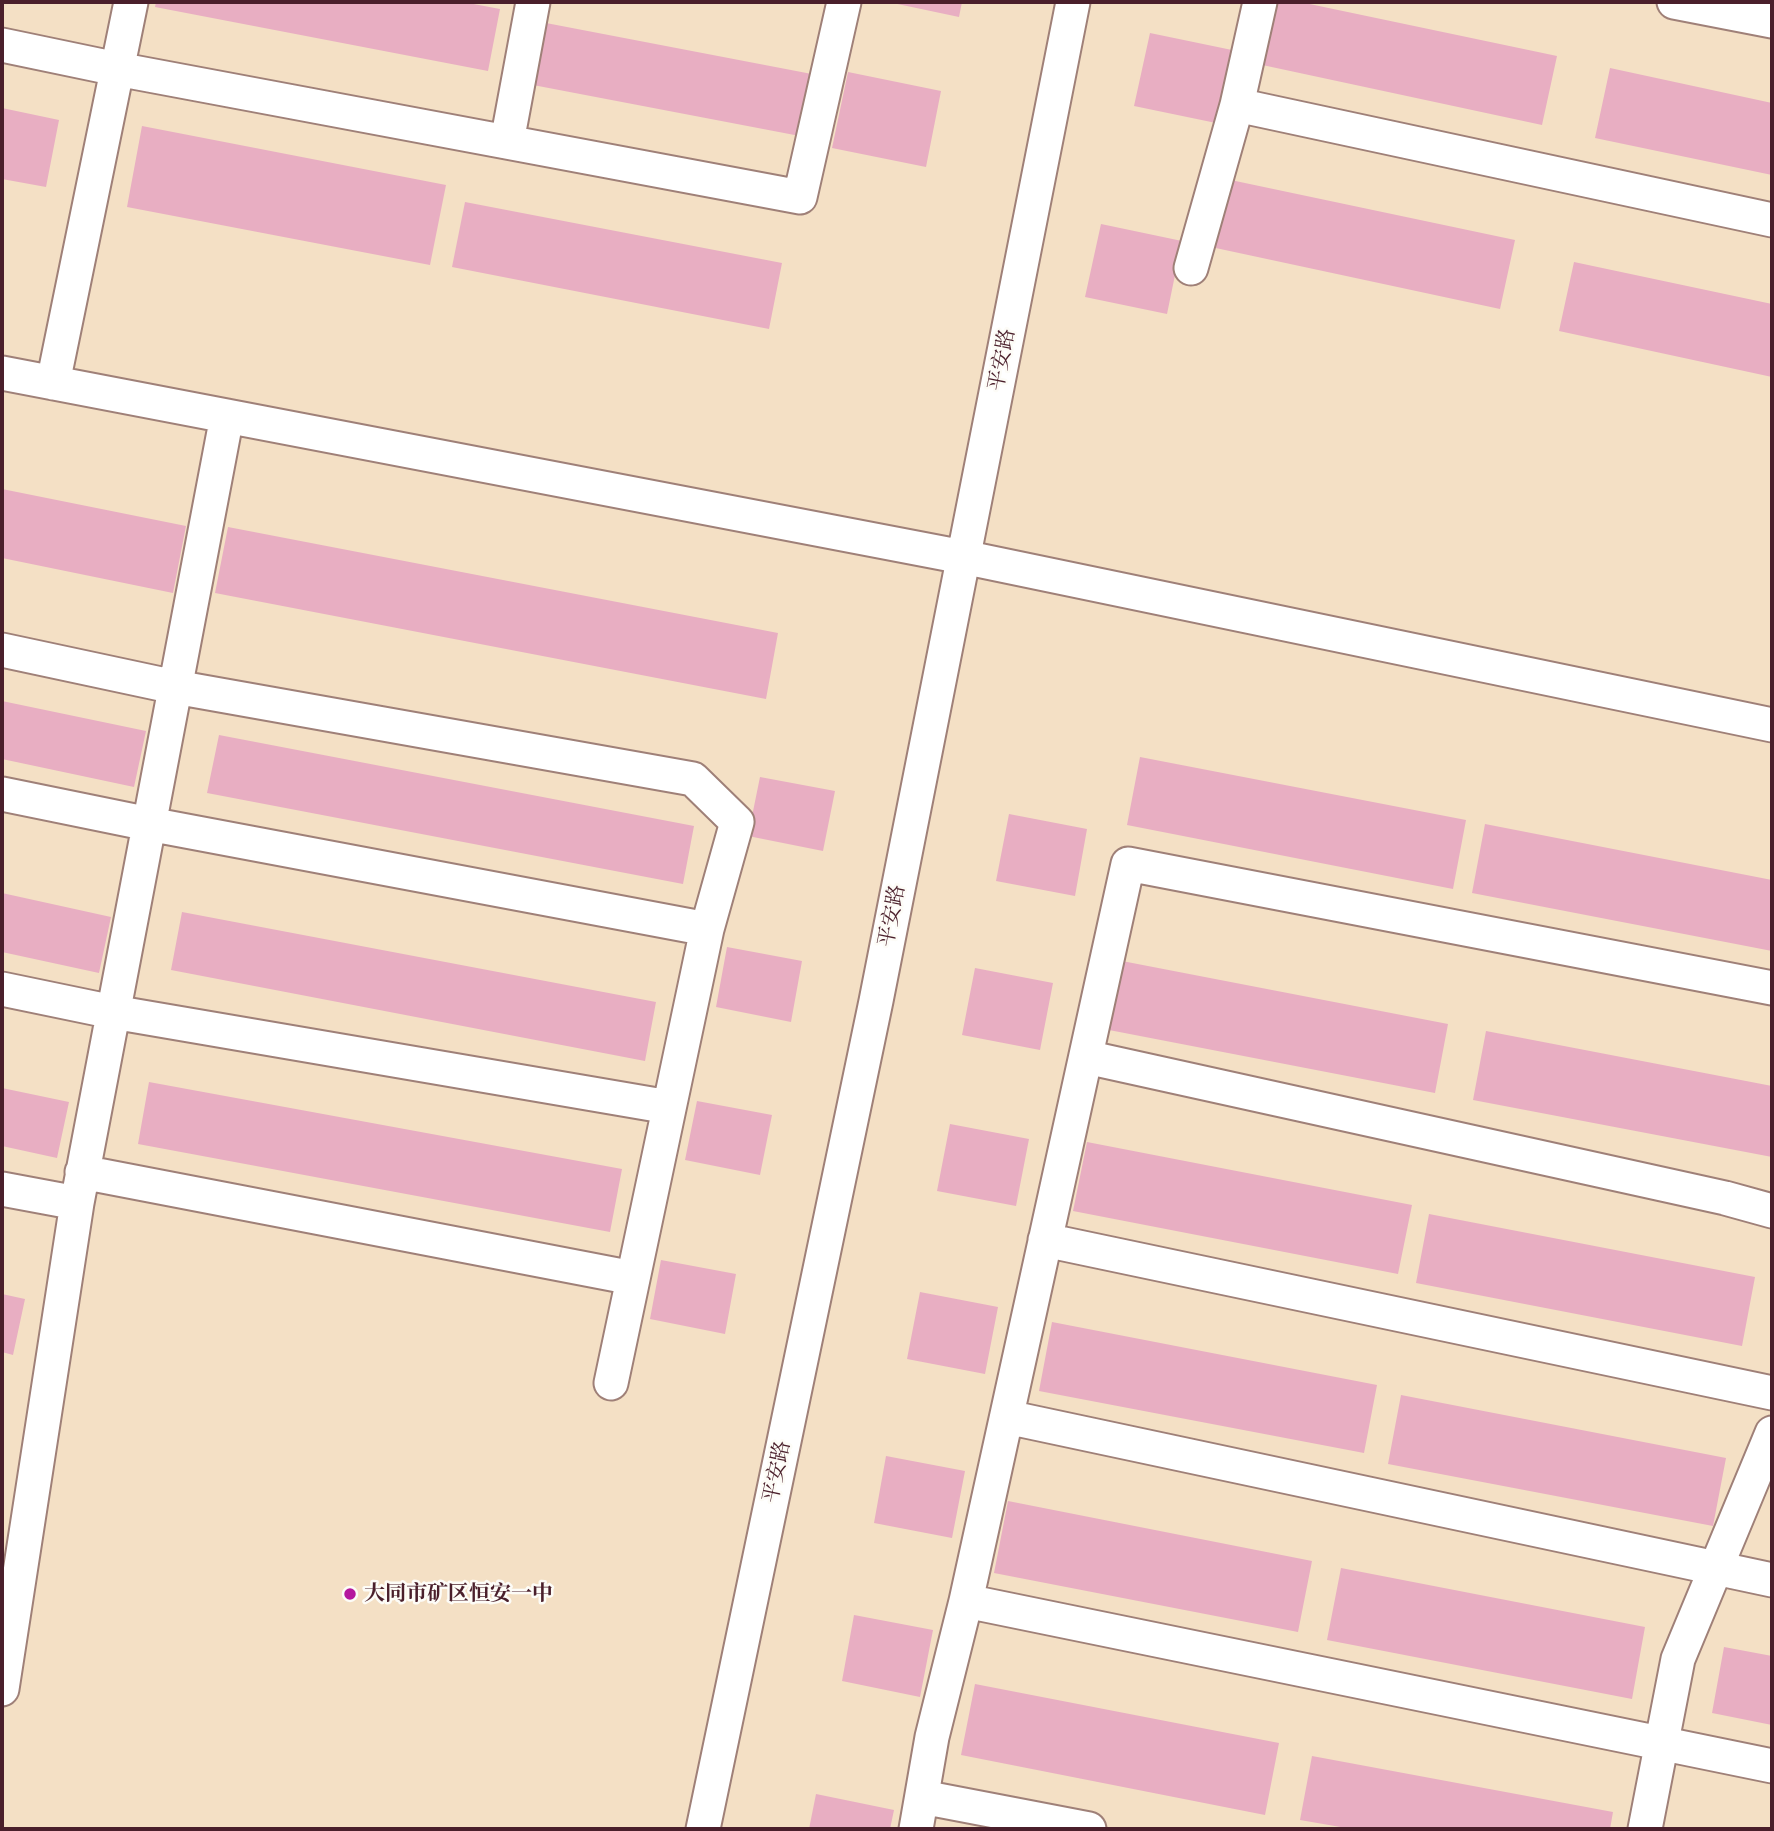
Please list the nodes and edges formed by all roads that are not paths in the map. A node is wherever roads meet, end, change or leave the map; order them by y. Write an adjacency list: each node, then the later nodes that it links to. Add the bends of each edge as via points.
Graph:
1 (131, 2): 9 (street)
2 (533, 2): 11 (street)
3 (844, 2): 11 (street, via 800,197)
4 (1073, 2): 17 (street, 平安路)
5 (1260, 2): 10 (street)
6 (1674, 2): 7 (street)
7 (1772, 21)
8 (2, 45): 9 (street)
9 (117, 69): 11 (street); 15 (street)
10 (1237, 105): 12 (street); 13 (street)
11 (507, 142)
12 (1772, 220)
13 (1191, 268)
14 (2, 373): 15 (street)
15 (53, 383): 16 (street)
16 (227, 416): 17 (street); 19 (street)
17 (963, 557): 20 (street); 45 (street, 平安路, via 876,1001)
18 (2, 650): 19 (street)
19 (175, 687): 22 (street); 23 (street, via 693,779 737,822)
20 (1772, 725)
21 (2, 794): 22 (street)
22 (149, 824): 23 (street); 26 (street)
23 (707, 929): 28 (street)
24 (1772, 988): 27 (street, via 1128,863)
25 (2, 989): 26 (street)
26 (113, 1012): 28 (street); 29 (street)
27 (1086, 1057): 31 (street); 32 (street)
28 (669, 1107): 33 (street)
29 (80, 1188): 30 (street); 33 (street); 41 (street)
30 (2, 1189)
31 (1772, 1211)
32 (1045, 1240): 35 (street); 36 (street)
33 (633, 1278): 34 (street)
34 (611, 1382)
35 (1772, 1393)
36 (1007, 1417): 38 (street); 40 (street)
37 (1772, 1433): 38 (street)
38 (1716, 1570): 39 (street); 42 (street, via 1678,1659)
39 (1772, 1580)
40 (966, 1601): 42 (street); 44 (street)
41 (2, 1689)
42 (1661, 1744): 43 (street); 48 (street)
43 (1772, 1766)
44 (922, 1797): 46 (street); 47 (street)
45 (703, 1829)
46 (916, 1829)
47 (1089, 1829)
48 (1645, 1829)

